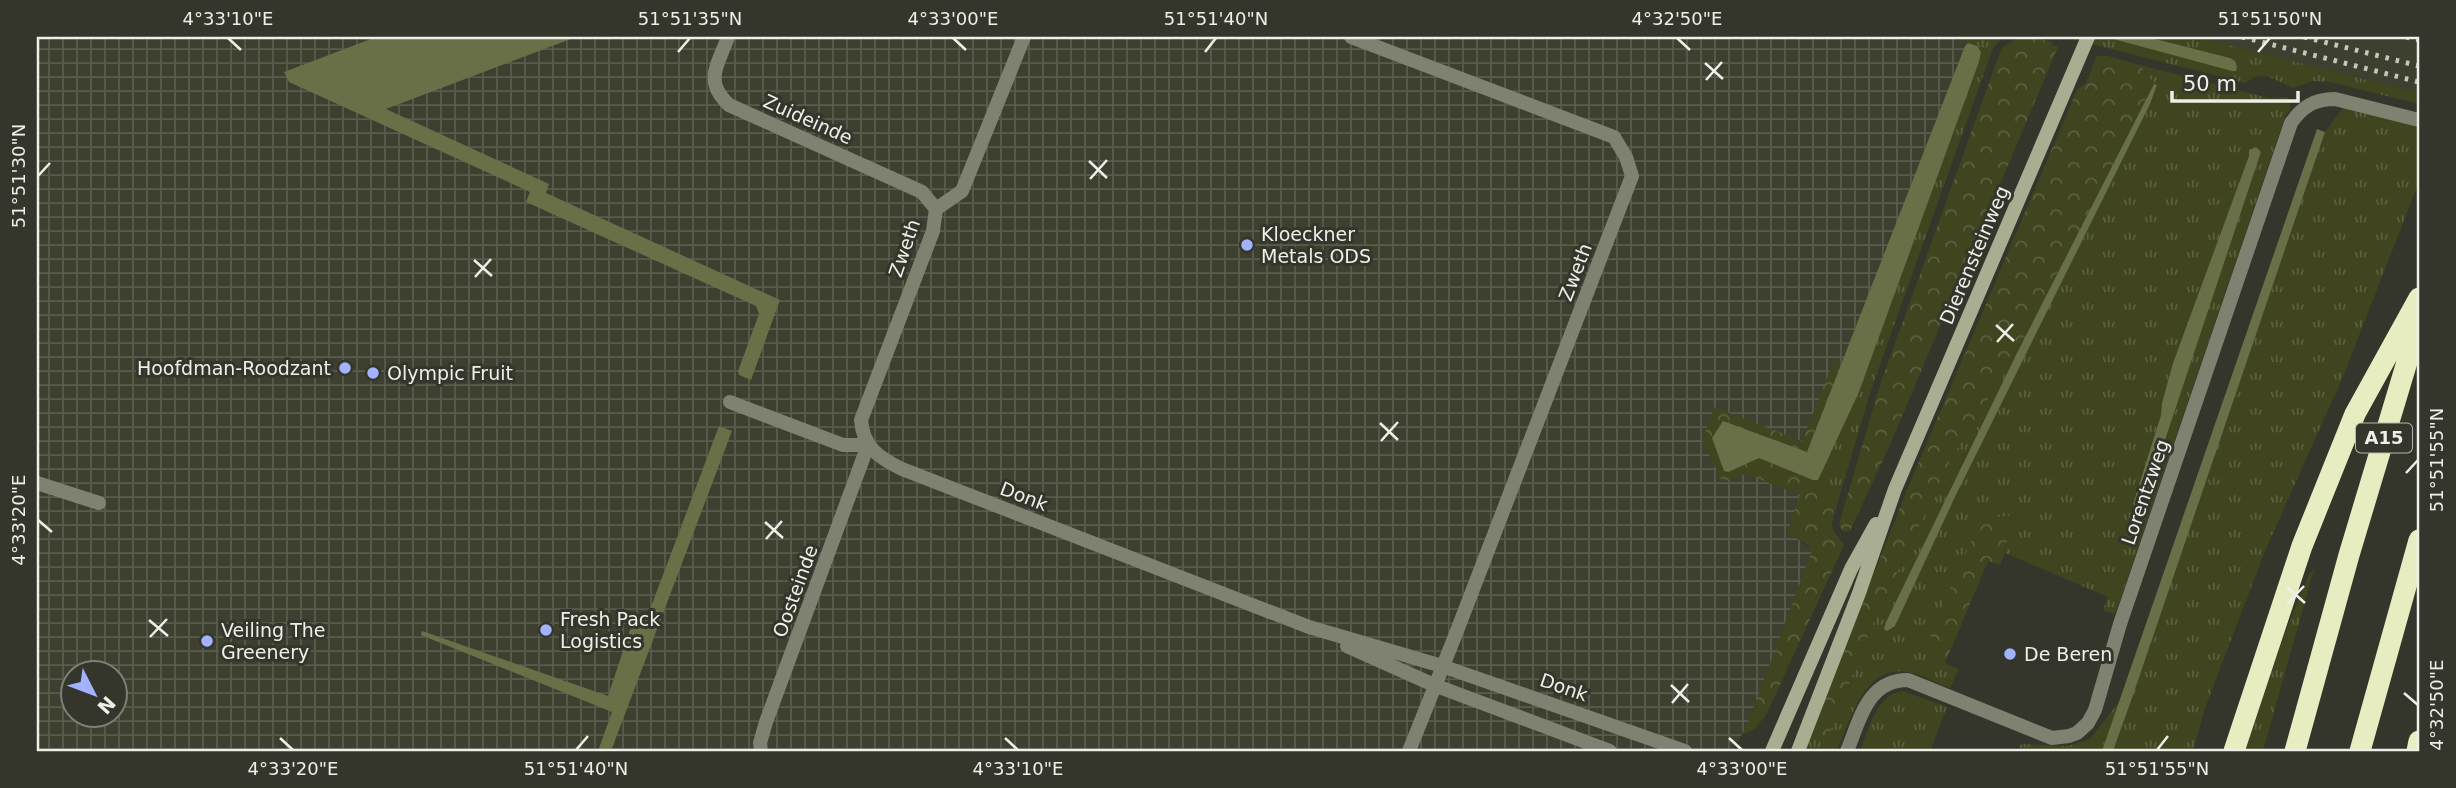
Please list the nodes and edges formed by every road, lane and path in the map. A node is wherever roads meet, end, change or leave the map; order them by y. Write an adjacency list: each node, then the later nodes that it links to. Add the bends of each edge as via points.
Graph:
1 (728, 37): 6 (street, Zuideinde, via 713,85 729,105 922,192)
2 (1024, 37): 6 (street, Zweth, via 962,191)
3 (1351, 37): 16 (street, Zweth, via 1614,137 1632,176)
4 (2088, 37): 12 (main road, Dierensteinweg)
5 (2419, 120): 25 (street, Lorentzweg, via 2326,99 2309,104 2291,123 2120,624 2095,710 2083,729 2052,738 1908,680 1898,680 1882,686 1869,699)
6 (936, 209): 10 (street, Zweth, via 933,231 861,420)
7 (2419, 298): 26 (highway, A15, via 2356,414 2302,546)
8 (2419, 322): 27 (highway, A15)
9 (730, 402): 10 (street, via 843,446)
10 (868, 445): 15 (street, Donk, via 880,458 902,469); 19 (street, Oosteinde, via 766,722)
11 (37, 484): 13 (street)
12 (1895, 489): 23 (main road, Dierensteinweg, via 1851,569); 24 (main road, Dierensteinweg)
13 (99, 503)
14 (2419, 540): 28 (highway)
15 (1308, 627): 16 (street, Donk); 17 (street, Donk)
16 (1442, 666): 17 (street, Zweth); 22 (street, Donk)
17 (1434, 685): 20 (street); 21 (street, Donk)
18 (2419, 741): 29 (highway)
19 (761, 751)
20 (1409, 751)
21 (1610, 751)
22 (1685, 751)
23 (1772, 751)
24 (1798, 751)
25 (1847, 751)
26 (2234, 751)
27 (2295, 751)
28 (2360, 751)
29 (2417, 751)

